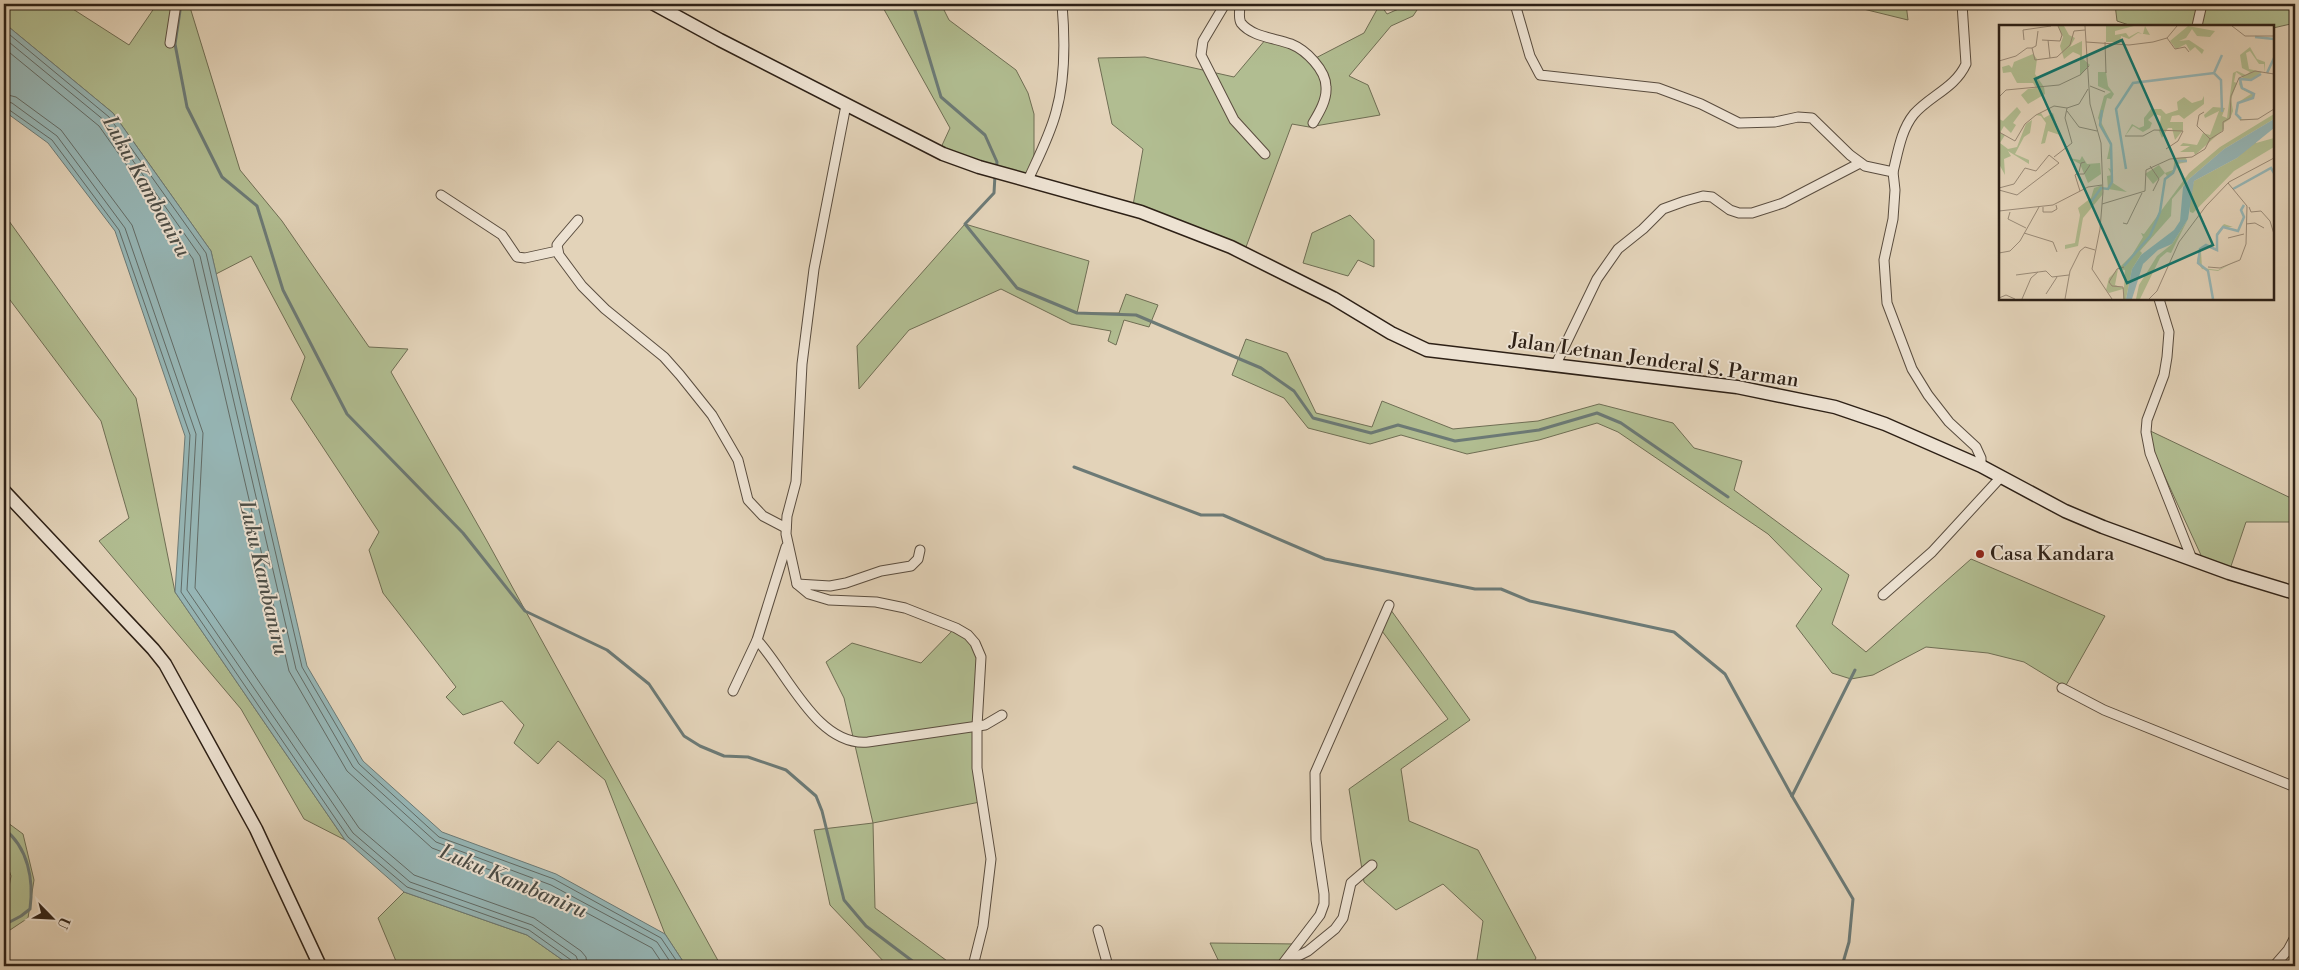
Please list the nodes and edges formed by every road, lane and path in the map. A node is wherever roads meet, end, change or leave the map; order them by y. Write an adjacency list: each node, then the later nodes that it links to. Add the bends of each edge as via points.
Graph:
1 (176, 4): 10 (street)
2 (654, 4): 11 (street, Jalan Letnan Jenderal S. Parman)
3 (1062, 4): 16 (street, via 1064,56 1058,103 1050,132)
4 (1225, 4): 13 (street, via 1203,41 1201,55 1234,120)
5 (1240, 4): 12 (street, via 1242,23 1262,36 1292,44 1317,66 1327,89)
6 (1515, 4): 14 (street, via 1530,56 1540,75 1658,88 1739,123 1812,118)
7 (1962, 4): 15 (street, via 1966,64 1951,86 1914,114 1905,129)
8 (2202, 4): 9 (street)
9 (2197, 25)
10 (170, 43)
11 (846, 105): 16 (street, Jalan Letnan Jenderal S. Parman, via 943,154); 25 (street, via 814,269 802,364 797,474)
12 (1313, 123)
13 (1265, 154)
14 (1860, 163): 15 (street); 21 (street, via 1783,203 1752,213 1730,210 1712,197 1694,198 1662,209 1618,248 1597,279)
15 (1893, 172): 22 (street, via 1893,219 1884,260 1887,303 1912,369 1950,422 1980,452)
16 (1028, 180): 21 (street, Jalan Letnan Jenderal S. Parman, via 1141,212 1231,248 1333,298 1391,334 1426,350)
17 (441, 195): 19 (street, via 497,231 517,257)
18 (578, 220): 19 (street, via 560,241)
19 (557, 251): 25 (street, via 582,286 680,375 712,415 738,460 748,500 763,516)
20 (2159, 300): 28 (street, via 2169,332 2167,357 2146,432 2152,460)
21 (1556, 364): 22 (street, Jalan Letnan Jenderal S. Parman, via 1737,387 1826,405 1885,424)
22 (1981, 466): 23 (street, Jalan Letnan Jenderal S. Parman)
23 (2001, 477): 28 (street, Jalan Letnan Jenderal S. Parman, via 2103,528); 31 (street, via 1932,552)
24 (4, 491): 43 (street, via 165,664 256,829)
25 (786, 528): 26 (street)
26 (787, 544): 29 (street); 33 (street)
27 (920, 550): 29 (street, via 915,563 910,566 830,586)
28 (2192, 559): 30 (street, Jalan Letnan Jenderal S. Parman)
29 (797, 584): 37 (street, via 820,598 876,602 905,608 968,635 981,657)
30 (2295, 592)
31 (1883, 595)
32 (1389, 604): 42 (street, via 1315,773 1316,840 1324,904 1320,915)
33 (758, 640): 35 (street); 37 (street, via 819,721 845,740 868,742)
34 (2062, 688): 38 (street, via 2104,710)
35 (733, 691)
36 (1002, 714): 37 (street, via 985,725)
37 (977, 726): 44 (street, via 980,793 991,859 983,926)
38 (2295, 787)
39 (1372, 865): 42 (street, via 1351,883 1343,918 1335,929 1308,951)
40 (1098, 930): 45 (street)
41 (2295, 937): 46 (street)
42 (1283, 965)
43 (320, 966)
44 (973, 966)
45 (1108, 966)
46 (2274, 966)

